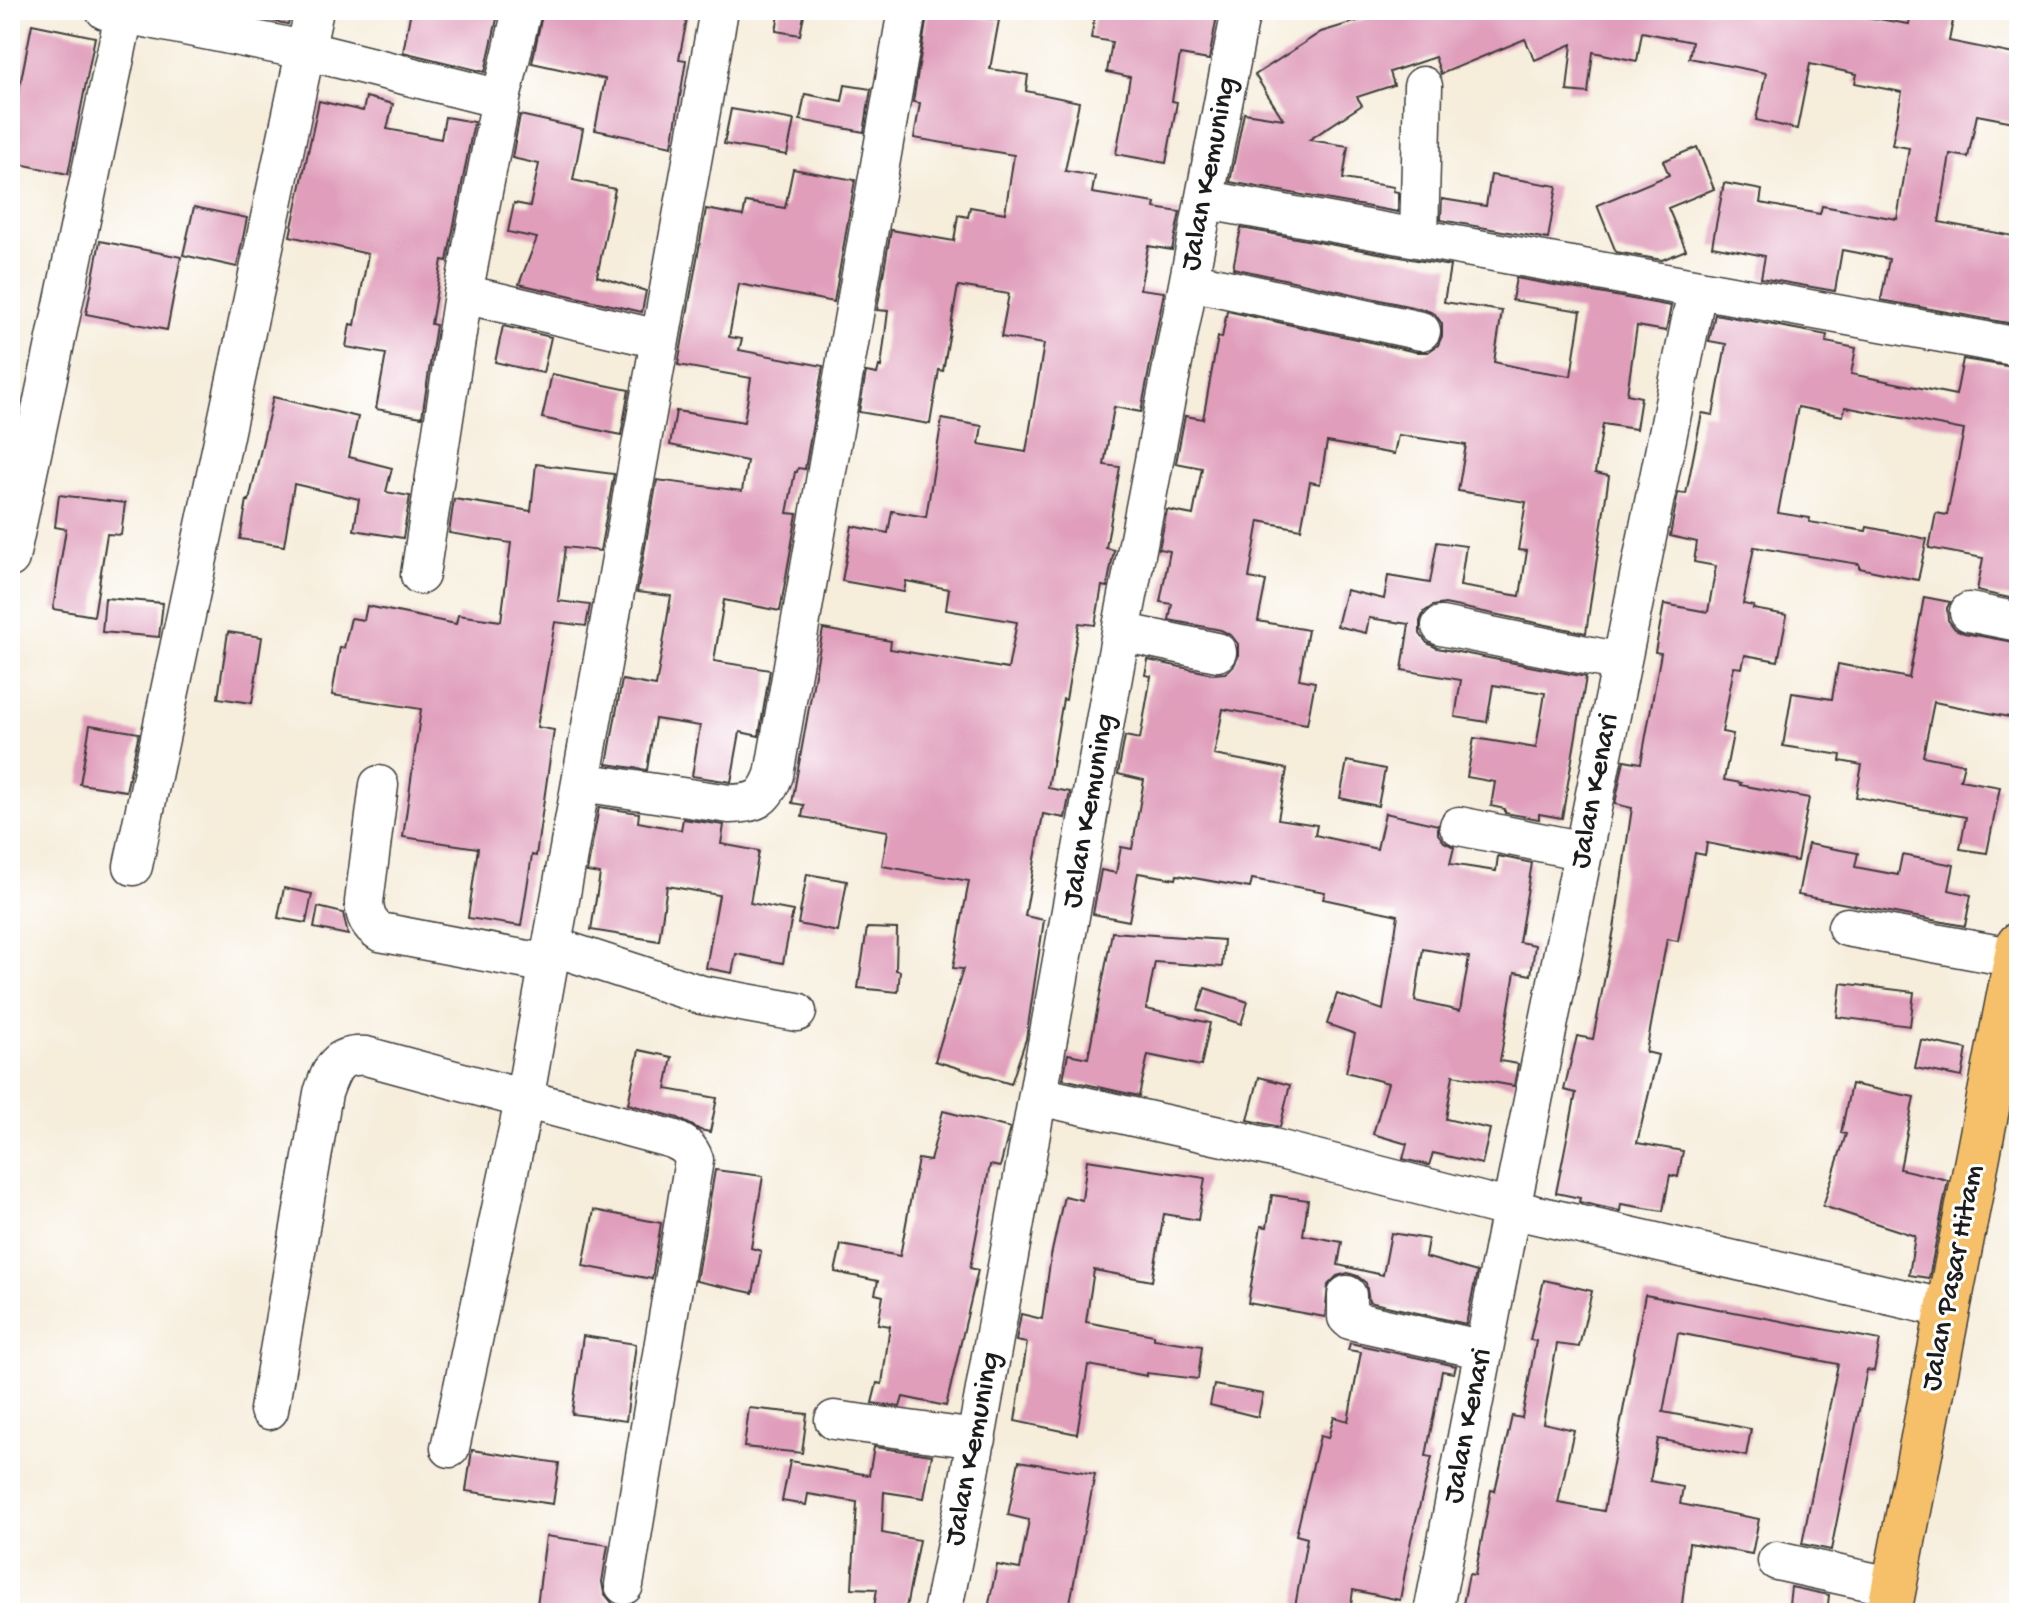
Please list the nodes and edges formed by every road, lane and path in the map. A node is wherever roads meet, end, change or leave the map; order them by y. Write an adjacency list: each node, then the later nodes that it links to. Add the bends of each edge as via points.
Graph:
1 (314, 10): 7 (street)
2 (522, 10): 9 (street)
3 (719, 10): 16 (street)
4 (907, 10): 26 (street, via 769,789 750,803 729,804)
5 (1241, 10): 10 (street, Jalan Kemuning)
6 (118, 11): 7 (street); 18 (street)
7 (304, 50): 9 (street); 30 (street)
8 (1423, 86): 11 (street)
9 (501, 99): 14 (street)
10 (1207, 200): 11 (street); 12 (street, Jalan Kemuning)
11 (1419, 237): 13 (street)
12 (1190, 281): 15 (street); 23 (street, Jalan Kemuning)
13 (1697, 290): 17 (street); 25 (street, Jalan Kenari)
14 (463, 294): 16 (street); 19 (street)
15 (1421, 331)
16 (659, 339): 26 (street)
17 (2019, 347)
18 (10, 558)
19 (420, 575)
20 (1969, 612): 21 (street)
21 (2019, 622)
22 (1441, 626): 25 (street)
23 (1121, 632): 24 (street); 36 (street, Jalan Kemuning)
24 (1217, 652)
25 (1621, 662): 29 (street, Jalan Kenari)
26 (581, 782): 33 (street)
27 (379, 785): 33 (street, via 364,902 373,927)
28 (1459, 826): 29 (street)
29 (1584, 851): 37 (street, Jalan Kenari)
30 (133, 866)
31 (1847, 927): 32 (street)
32 (2017, 951): 39 (main road, Jalan Pasar Hitam)
33 (546, 975): 34 (street); 35 (street)
34 (797, 1012)
35 (524, 1101): 41 (street, via 366,1056 351,1055 337,1062 323,1093); 44 (street); 46 (street, via 672,1139 685,1145 694,1160)
36 (1037, 1104): 37 (street, via 1273,1148); 43 (street, Jalan Kemuning)
37 (1509, 1219): 39 (street); 40 (street, Jalan Kenari)
38 (1347, 1295): 40 (street, via 1350,1320)
39 (1945, 1325): 47 (main road, Jalan Pasar Hitam)
40 (1484, 1350): 49 (street, Jalan Kenari)
41 (269, 1410)
42 (834, 1420): 43 (street)
43 (977, 1439): 48 (street, Jalan Kemuning)
44 (450, 1448)
45 (1777, 1561): 47 (street)
46 (624, 1585)
47 (1892, 1600)
48 (942, 1613)
49 (1433, 1613)

